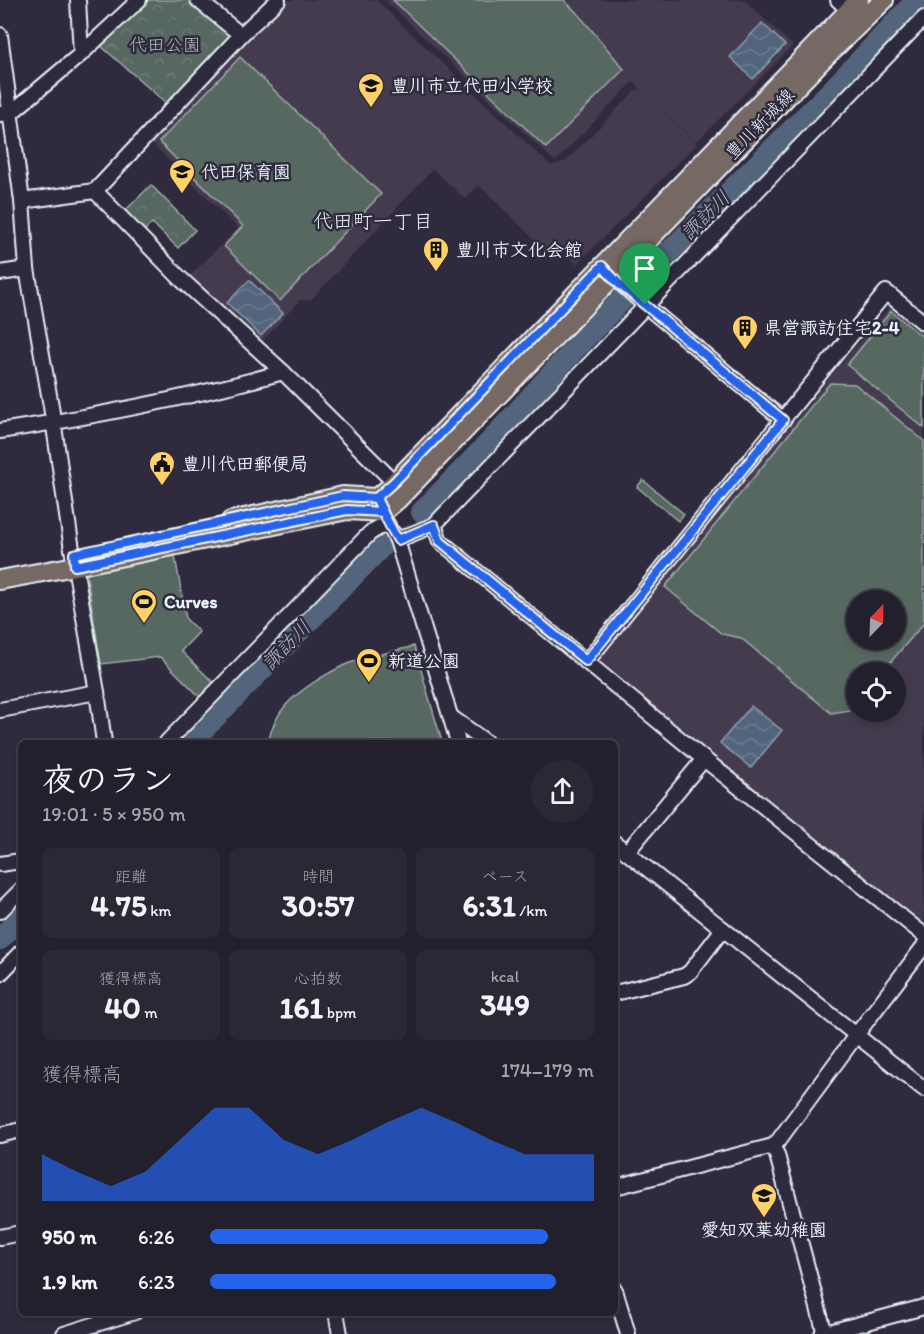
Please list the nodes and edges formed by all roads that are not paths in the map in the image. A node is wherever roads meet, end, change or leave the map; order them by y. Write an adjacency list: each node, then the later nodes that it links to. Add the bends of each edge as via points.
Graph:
1 (78, 0): 10 (street)
2 (139, 0): 10 (street)
3 (198, 0): 9 (street)
4 (278, 0): 9 (street)
5 (884, 0): 6 (main road, 豊川新城線)
6 (852, 8): 16 (main road, 豊川新城線, via 815,67)
7 (924, 18): 17 (street)
8 (0, 35): 11 (street)
9 (241, 35): 12 (street)
10 (81, 54): 11 (street)
11 (6, 114): 13 (street)
12 (95, 191): 13 (street); 19 (street, via 182,280)
13 (22, 201): 14 (street)
14 (27, 269): 15 (street); 21 (street)
15 (0, 273)
16 (612, 276): 17 (street); 23 (main road, 豊川新城線); 24 (main road, 豊川新城線)
17 (641, 302): 20 (street); 25 (street)
18 (924, 323): 20 (street, via 886,292)
19 (283, 372): 21 (street, via 218,390); 23 (street)
20 (783, 420): 30 (street)
21 (54, 423): 22 (street); 27 (street)
22 (0, 431)
23 (394, 482): 24 (main road, 豊川新城線)
24 (383, 512): 26 (street); 27 (main road, via 343,496); 35 (street, via 378,528)
25 (434, 525): 26 (street); 30 (street, via 440,541)
26 (398, 540): 33 (street)
27 (74, 560): 28 (main road); 29 (main road); 31 (street)
28 (0, 568)
29 (0, 580)
30 (586, 661): 38 (street)
31 (97, 692): 32 (street); 34 (street)
32 (0, 710)
33 (451, 717): 36 (street); 37 (street)
34 (104, 740)
35 (168, 740)
36 (457, 740)
37 (483, 740)
38 (704, 759): 40 (street); 46 (street)
39 (618, 845): 40 (street)
40 (627, 852): 45 (street)
41 (18, 861): 42 (street)
42 (0, 864)
43 (18, 893): 44 (street)
44 (0, 911)
45 (723, 929): 50 (street, via 684,976); 51 (street)
46 (924, 935)
47 (924, 946): 51 (street)
48 (18, 955): 49 (street)
49 (0, 974)
50 (618, 992)
51 (857, 1034): 52 (street); 55 (street)
52 (924, 1089)
53 (18, 1131): 54 (street)
54 (0, 1135)
55 (773, 1146): 56 (street); 66 (street)
56 (618, 1186)
57 (18, 1234): 58 (street)
58 (0, 1237)
59 (618, 1300): 65 (street)
60 (924, 1307): 66 (street)
61 (122, 1316): 63 (street)
62 (337, 1316): 64 (street)
63 (63, 1334)
64 (340, 1334)
65 (628, 1334)
66 (824, 1334)

